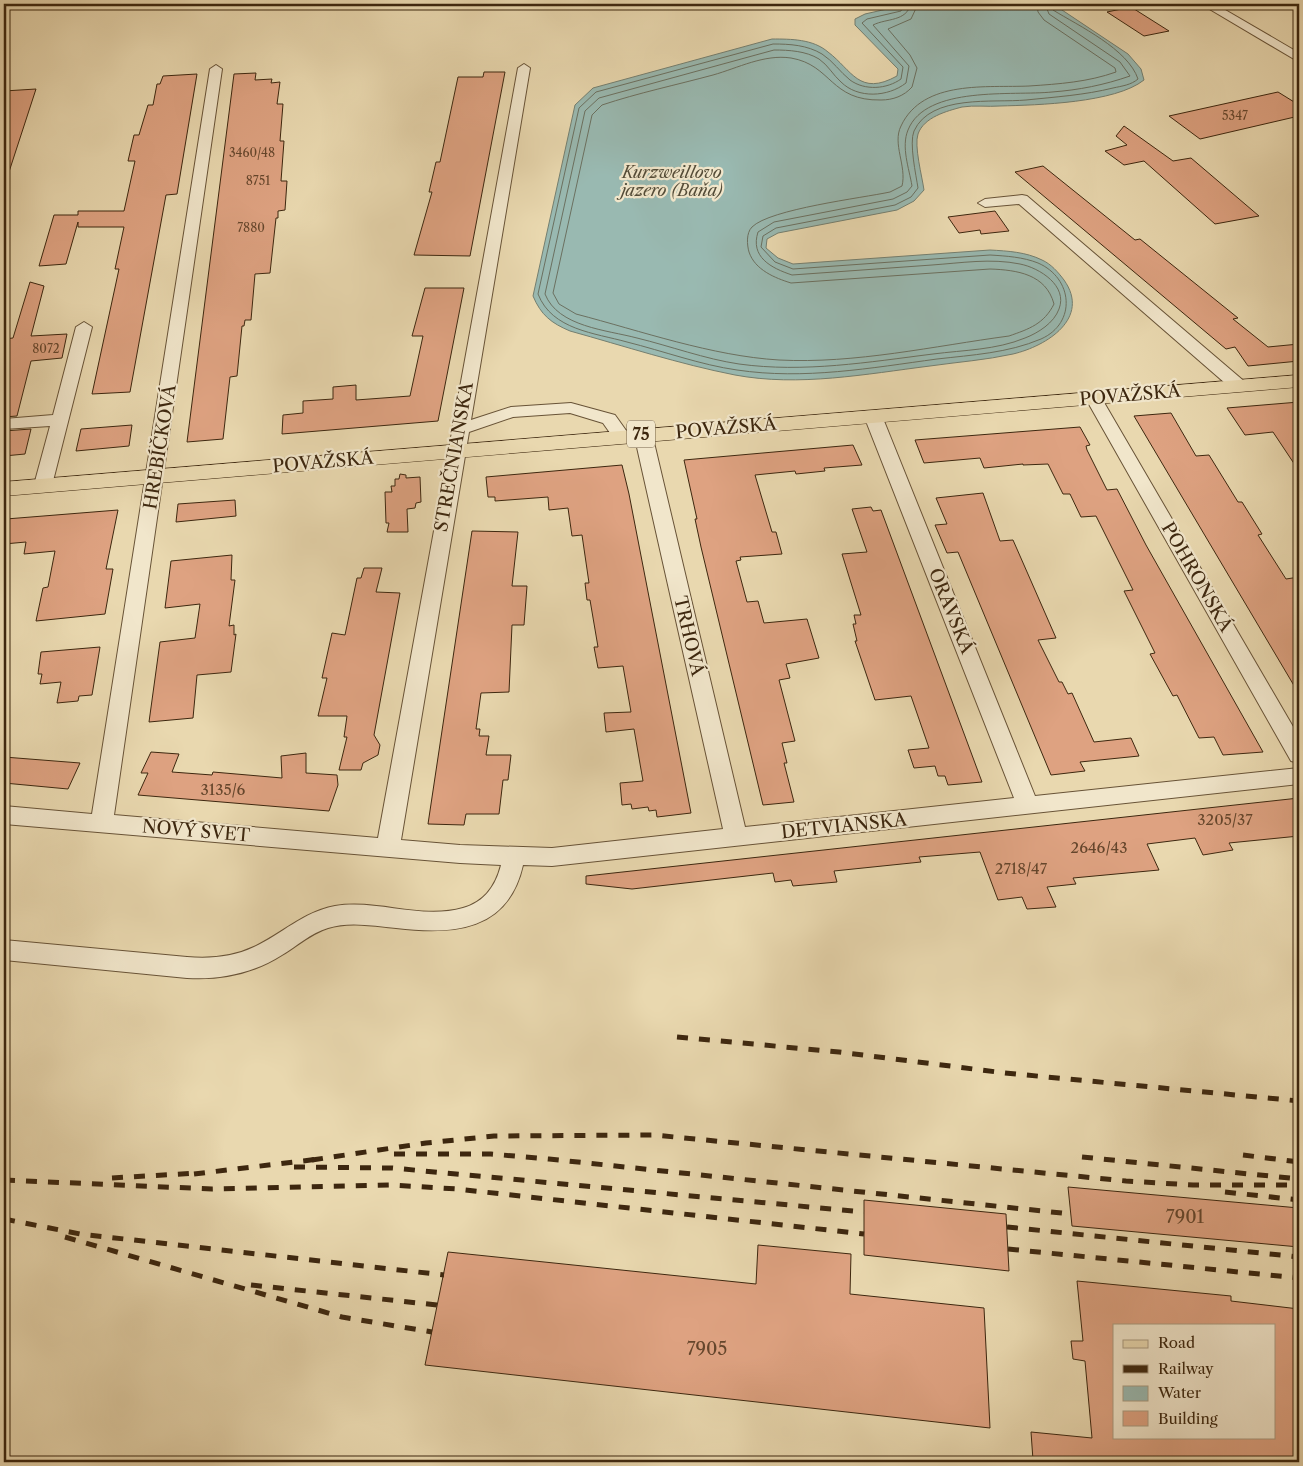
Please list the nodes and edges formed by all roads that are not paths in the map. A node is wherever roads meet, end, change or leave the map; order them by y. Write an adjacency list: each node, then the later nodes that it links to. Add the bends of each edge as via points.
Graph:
1 (1207, 4): 2 (street)
2 (1299, 58)
3 (524, 68): 14 (street, STREČNIANSKA)
4 (216, 70): 15 (street, HREBÍČKOVÁ)
5 (985, 203): 8 (street, via 1022,199)
6 (84, 327): 11 (street)
7 (1299, 381): 8 (main road, POVAŽSKÁ / 75)
8 (1239, 386): 9 (main road, POVAŽSKÁ / 75)
9 (1094, 398): 10 (main road, POVAŽSKÁ / 75); 18 (street, POHRONSKÁ)
10 (873, 416): 13 (main road, POVAŽSKÁ / 75); 20 (street, ORAVSKÁ)
11 (61, 420): 12 (street); 16 (street)
12 (4, 424)
13 (632, 435): 14 (main road, POVAŽSKÁ / 75); 14 (street, via 609,419 571,408 511,412); 23 (street, TRHOVÁ)
14 (457, 440): 15 (main road, POVAŽSKÁ / 75); 24 (street, STREČNIANSKA)
15 (156, 476): 16 (main road, POVAŽSKÁ / 75); 22 (street, HREBÍČKOVÁ)
16 (43, 485): 17 (main road, POVAŽSKÁ / 75)
17 (4, 489)
18 (1299, 754)
19 (1299, 776): 20 (street, DETVIANSKA)
20 (1028, 806): 23 (street, DETVIANSKA)
21 (4, 815): 22 (street, NOVÝ SVET)
22 (102, 823): 24 (street, NOVÝ SVET)
23 (736, 837): 25 (street, DETVIANSKA, via 597,853)
24 (388, 848): 25 (street, DETVIANSKA)
25 (514, 857): 26 (street, via 503,892 474,914 428,922 354,914 334,916 314,923 264,953 224,966 177,966)
26 (4, 950)

